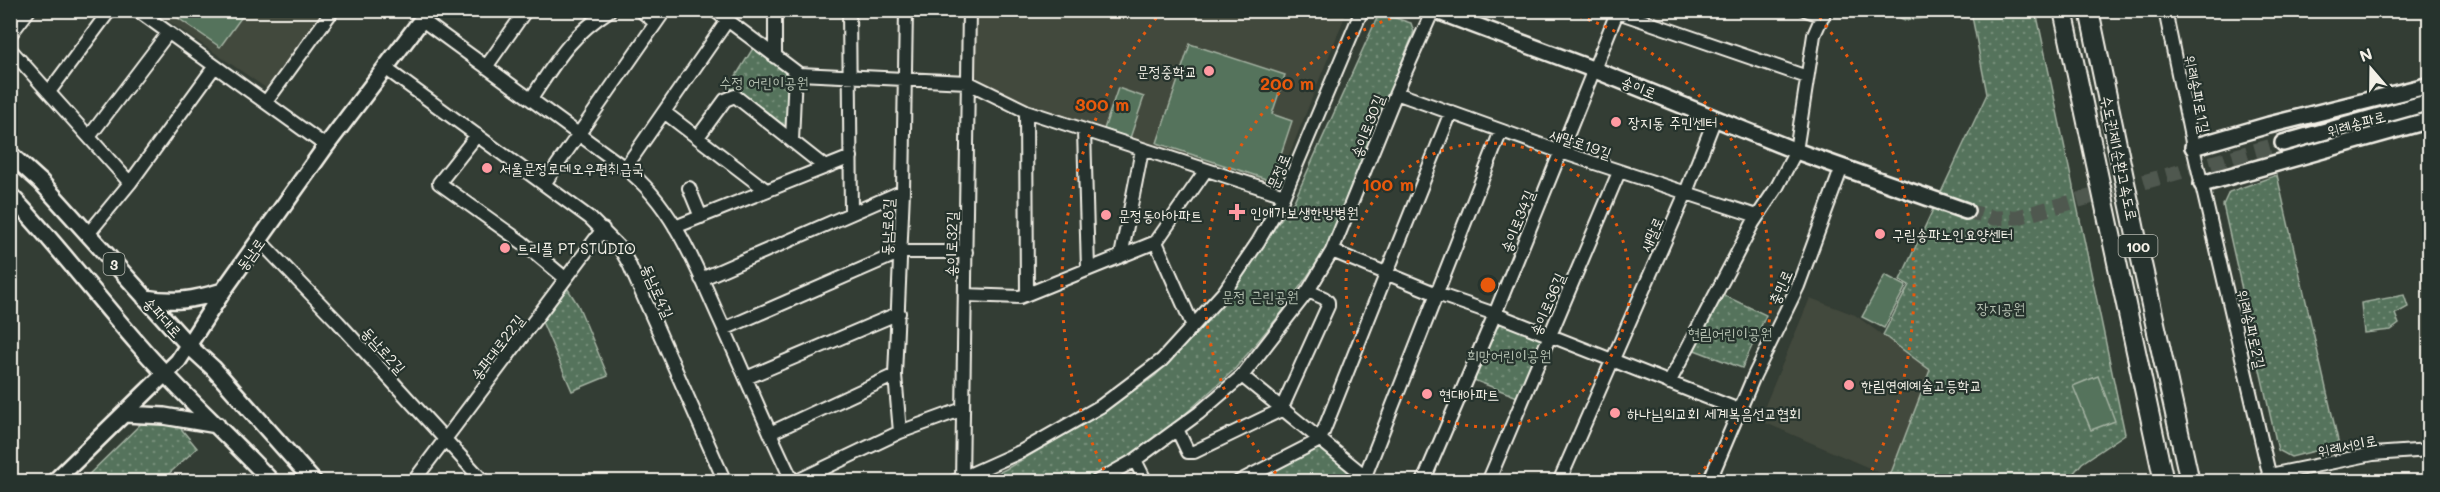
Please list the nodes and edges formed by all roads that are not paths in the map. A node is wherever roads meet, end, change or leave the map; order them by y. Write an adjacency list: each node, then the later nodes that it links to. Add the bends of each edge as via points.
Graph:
1 (29, 10): 26 (street)
2 (110, 10): 39 (street)
3 (137, 10): 25 (street)
4 (333, 10): 42 (street)
5 (526, 10): 30 (street)
6 (610, 10): 41 (street, via 567,44)
7 (640, 10): 24 (street)
8 (664, 10): 24 (street)
9 (714, 10): 23 (street)
10 (775, 10): 28 (street)
11 (849, 10): 34 (street)
12 (906, 10): 36 (street, 동남로8길)
13 (969, 10): 37 (street, 송이로32길)
14 (1362, 10): 76 (street, 문정로)
15 (1433, 10): 32 (main road, 송이로); 40 (street, 송이로30길)
16 (1806, 10): 21 (street)
17 (2063, 10): 142 (highway, 수도권제1순환고속도로 / 100)
18 (2089, 10): 143 (highway, 수도권제1순환고속도로 / 100)
19 (2165, 10): 58 (street, 위례송파로1길)
20 (1616, 11): 32 (street, 송이로34길); 35 (street)
21 (1824, 13): 35 (street, via 1814,35)
22 (425, 15): 30 (street); 31 (main road, 동남로)
23 (727, 21): 28 (street); 45 (street)
24 (656, 23): 51 (street)
25 (168, 33): 29 (street); 53 (street)
26 (10, 35)
27 (10, 49): 39 (street)
28 (775, 57): 33 (street)
29 (215, 66): 42 (street); 69 (street)
30 (486, 67): 41 (street)
31 (385, 68): 52 (street, 동남로4길); 57 (main road, 동남로)
32 (1595, 70): 47 (main road, 송이로); 61 (street, 송이로34길)
33 (795, 71): 34 (street); 55 (street)
34 (850, 77): 36 (street); 63 (street)
35 (1807, 77): 60 (street)
36 (905, 80): 37 (street); 74 (street, 동남로8길)
37 (967, 82): 44 (street); 89 (street, 송이로32길)
38 (2430, 86): 58 (main road)
39 (49, 92): 53 (street)
40 (1396, 93): 46 (street, 새말로19길); 87 (street, 송이로30길)
41 (531, 99): 51 (street)
42 (266, 102): 57 (street)
43 (2430, 102): 56 (main road, 위례송파로)
44 (1026, 111): 49 (street); 97 (street)
45 (664, 112): 54 (street); 66 (street)
46 (1451, 112): 50 (street, 새말로19길); 92 (street)
47 (1715, 117): 60 (main road, 송이로); 77 (street, 새말로)
48 (2430, 120): 71 (main road)
49 (1084, 131): 59 (street); 91 (street)
50 (1501, 131): 61 (street, 새말로19길); 98 (street)
51 (578, 133): 66 (street); 70 (street)
52 (477, 135): 70 (street, 동남로4길); 93 (street, via 439,183)
53 (89, 137): 69 (street)
54 (698, 137): 55 (street, via 724,100 735,96); 73 (street)
55 (792, 141): 64 (street)
56 (2283, 143)
57 (326, 146): 85 (main road, 동남로)
58 (2193, 147): 71 (street, 위례송파로1길)
59 (1142, 150): 67 (street); 90 (street)
60 (1796, 151): 65 (main road, 송이로); 80 (street)
61 (1561, 152): 68 (street, 새말로19길); 102 (street, 송이로34길)
62 (10, 153): 84 (main road, 송파대로 / 3)
63 (851, 157): 64 (street); 79 (street)
64 (825, 167): 73 (street)
65 (1842, 167): 78 (main road); 115 (street, 충민로, via 1798,286)
66 (625, 168): 82 (street, via 641,180)
67 (1206, 170): 76 (street); 86 (street)
68 (1619, 172): 77 (street, 새말로19길); 105 (street, 송이로36길)
69 (130, 183): 84 (street)
70 (544, 184): 83 (street, 동남로4길)
71 (2202, 184): 125 (street, 위례송파로2길)
72 (689, 188): 81 (street)
73 (766, 190): 81 (street)
74 (903, 190): 79 (street); 88 (street, 동남로8길)
75 (10, 195): 108 (main road, 3)
76 (1284, 195): 103 (street, 문정로, via 1224,292)
77 (1685, 195): 80 (street, 새말로19길); 107 (street, 새말로)
78 (1966, 211)
79 (851, 213): 94 (street)
80 (1757, 216): 112 (street)
81 (701, 217): 82 (street)
82 (675, 227): 94 (street)
83 (603, 229): 93 (street, 송파대로22길); 133 (street, 동남로4길, via 629,264)
84 (88, 234): 100 (main road, 송파대로 / 3)
85 (260, 241): 95 (main road, 동남로); 121 (street, 동남로2길)
86 (1156, 242): 90 (street); 103 (street)
87 (1332, 251): 92 (street); 96 (street, 송이로30길)
88 (901, 252): 89 (street); 101 (street, 동남로8길); 104 (street)
89 (966, 252): 99 (street, 송이로32길)
90 (1121, 256): 91 (street)
91 (1088, 269): 97 (street)
92 (1386, 274): 98 (street); 122 (street)
93 (565, 278): 121 (street, 송파대로22길)
94 (701, 279): 104 (street)
95 (224, 291): 100 (main road, via 190,301); 106 (main road, 동남로)
96 (1308, 291): 110 (street, 송이로30길); 114 (street, via 1324,298 1328,306)
97 (1027, 294): 99 (street)
98 (1437, 294): 102 (street); 126 (street)
99 (965, 295): 113 (street, 송이로32길)
100 (145, 298): 106 (main road, 송파대로 / 3)
101 (899, 313): 109 (street, 동남로8길); 111 (street)
102 (1495, 314): 105 (street); 138 (street, 송이로34길)
103 (1193, 326): 127 (street, 문정로, via 1149,371 1101,406 1022,451)
104 (724, 328): 111 (street)
105 (1550, 336): 107 (street); 139 (street, 송이로36길)
106 (189, 346): 108 (main road, 동남로); 130 (main road, 송파대로 / 3)
107 (1611, 360): 112 (street); 140 (street, 새말로)
108 (166, 375): 116 (main road, 동남로); 117 (main road, 3)
109 (895, 375): 119 (street, 동남로8길); 120 (street)
110 (1242, 376): 114 (street); 118 (street, 송이로30길)
111 (746, 378): 120 (street)
112 (1669, 382): 115 (street)
113 (963, 409): 119 (street); 127 (street, 송이로32길)
114 (1281, 410): 118 (street, via 1194,452 1188,452); 122 (street)
115 (1739, 410): 141 (street, 충민로)
116 (125, 414): 117 (main road); 128 (main road, 동남로)
117 (217, 425): 129 (main road, 3)
118 (1177, 429): 124 (street, 송이로30길)
119 (900, 432): 134 (street)
120 (770, 433): 134 (street)
121 (446, 440): 131 (street, 송파대로22길); 132 (street, 동남로2길)
122 (1320, 440): 126 (street); 137 (street)
123 (2430, 450): 125 (street, 위례서이로, via 2373,454)
124 (1135, 460): 135 (street, 송이로30길); 136 (street)
125 (2271, 478)
126 (1368, 479)
127 (959, 480)
128 (54, 482)
129 (272, 482)
130 (314, 482)
131 (413, 482)
132 (484, 482)
133 (725, 482)
134 (794, 482)
135 (1096, 482)
136 (1146, 482)
137 (1238, 482)
138 (1423, 482)
139 (1488, 482)
140 (1559, 482)
141 (1709, 482)
142 (2164, 482)
143 (2190, 482)

